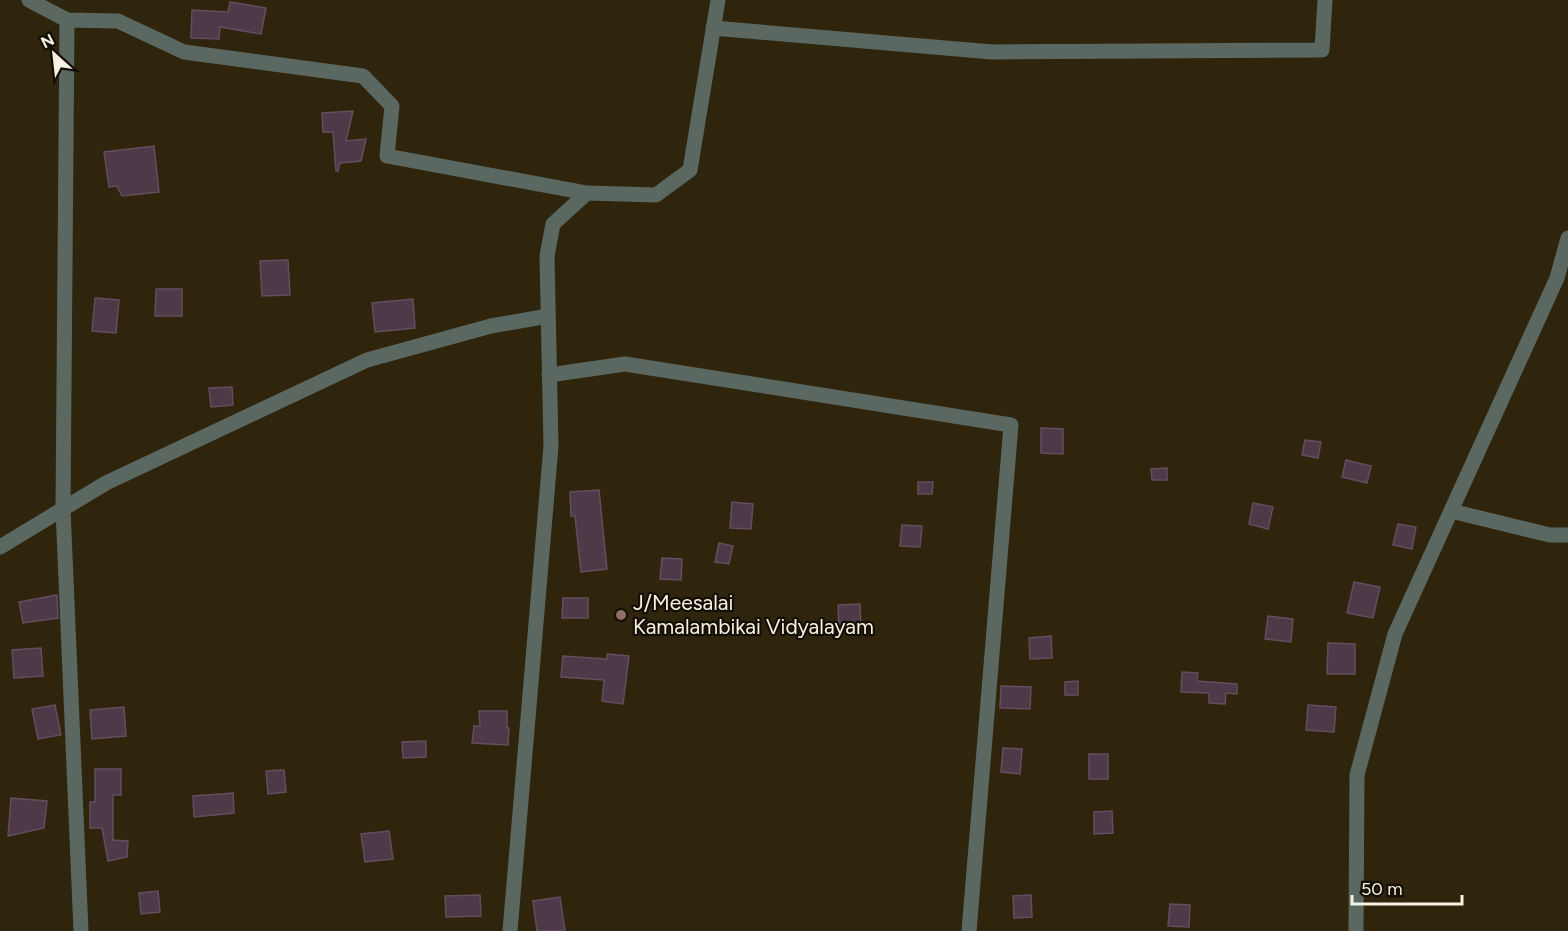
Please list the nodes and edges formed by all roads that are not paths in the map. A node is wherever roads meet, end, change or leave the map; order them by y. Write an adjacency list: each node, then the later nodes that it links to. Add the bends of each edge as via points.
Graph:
1 (29, 0): 4 (street)
2 (718, 0): 5 (street)
3 (1325, 0): 5 (street, via 1322,50 992,52)
4 (68, 20): 6 (street, via 118,21 184,52 363,76 392,106 387,156); 10 (street)
5 (713, 28): 6 (street, via 690,170 656,195)
6 (587, 193): 8 (street, via 553,224 546,256)
7 (1568, 238): 11 (street, via 1557,278)
8 (548, 316): 9 (street); 10 (street, via 491,326 368,360 106,483)
9 (549, 375): 15 (street, via 551,446); 16 (street, via 625,364 1011,425)
10 (63, 509): 13 (street); 14 (street)
11 (1451, 511): 12 (street, via 1550,535); 17 (street, via 1395,634 1357,775)
12 (1568, 535)
13 (0, 547)
14 (81, 931)
15 (510, 931)
16 (969, 931)
17 (1356, 931)

